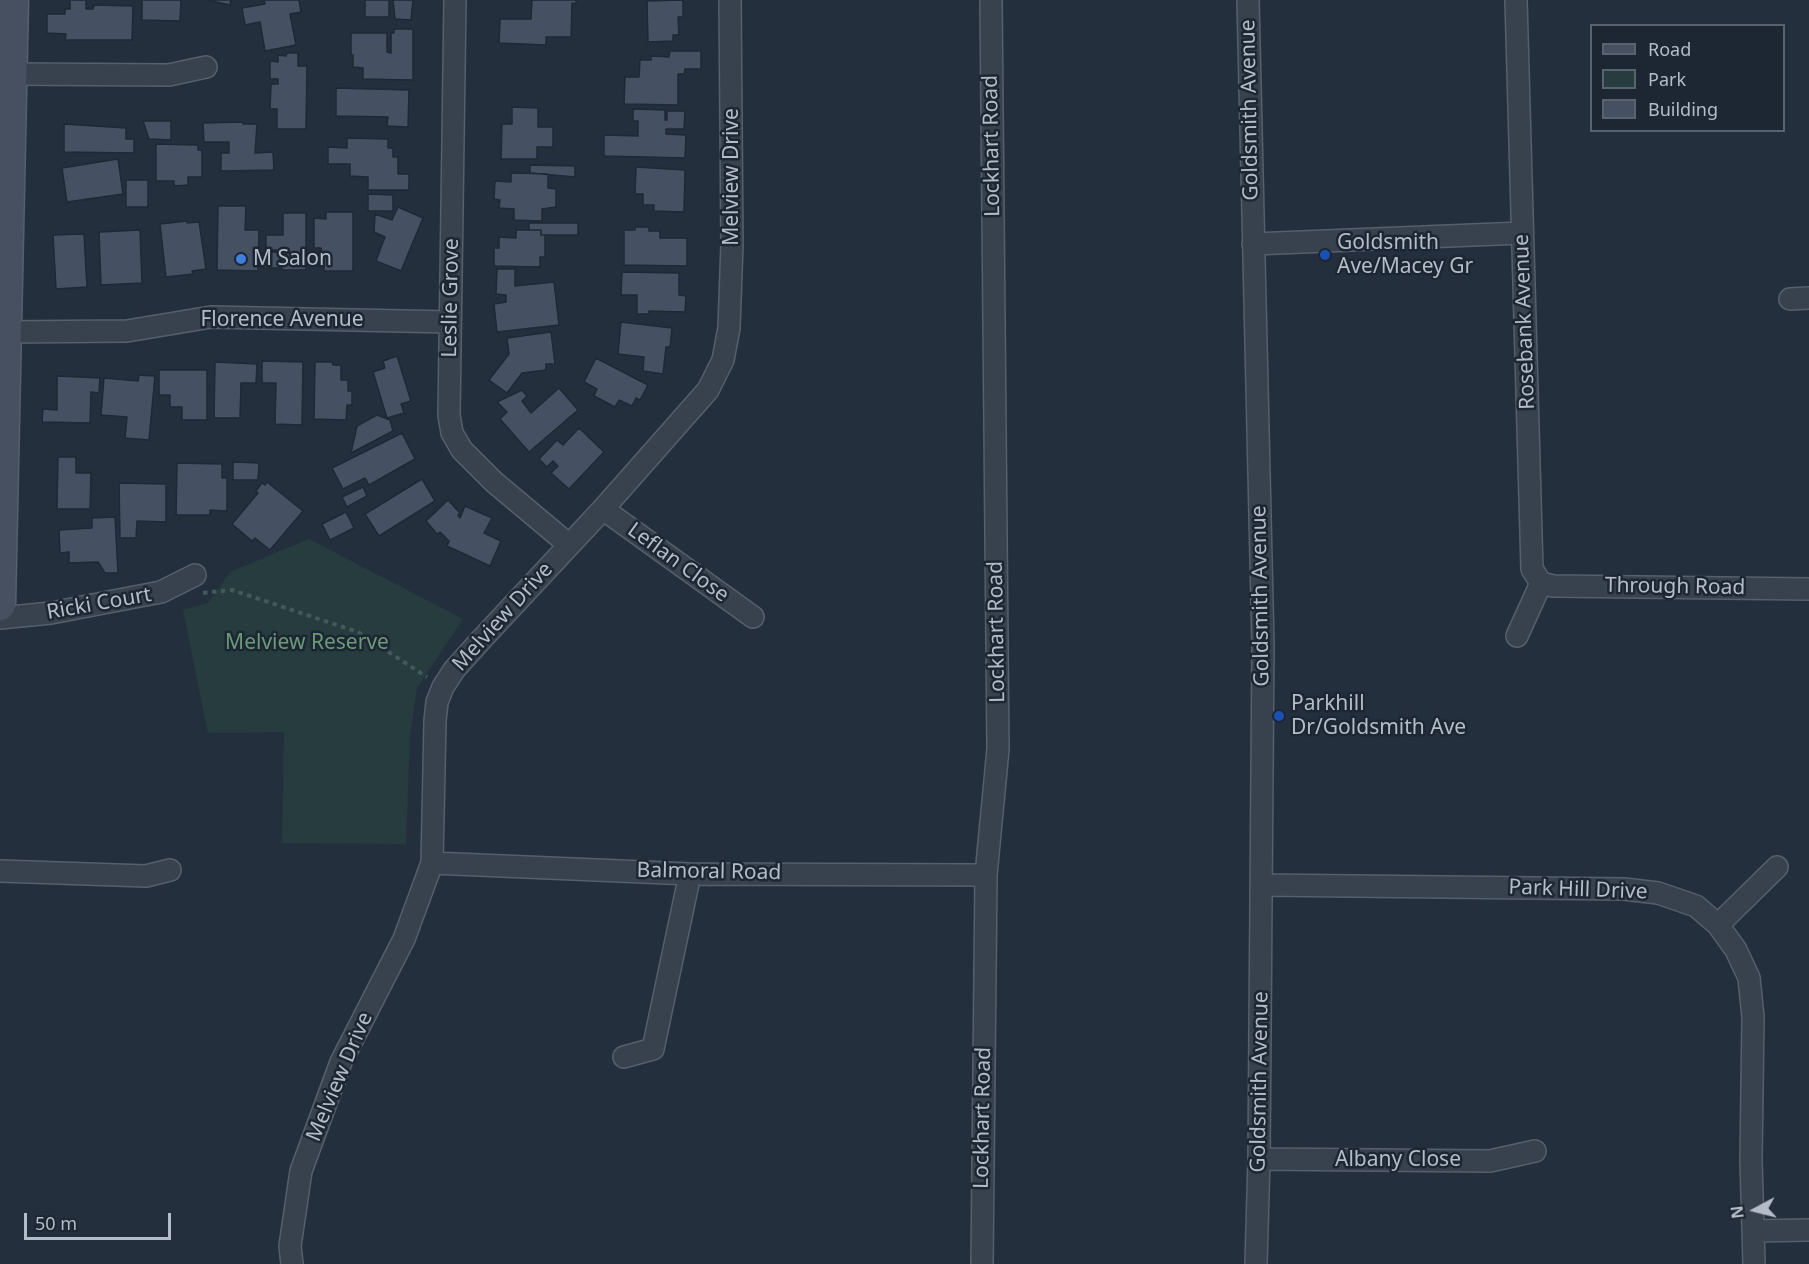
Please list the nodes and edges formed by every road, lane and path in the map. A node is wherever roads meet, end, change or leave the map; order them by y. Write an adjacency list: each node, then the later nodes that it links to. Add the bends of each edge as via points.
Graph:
1 (13, 0): 8 (street)
2 (455, 0): 12 (street, Leslie Grove)
3 (730, 0): 13 (street, Melview Drive, via 732,244 729,328 723,360 708,390)
4 (991, 0): 28 (street, Lockhart Road, via 998,748)
5 (1248, 0): 10 (street, Goldsmith Avenue)
6 (1516, 0): 9 (street, Rosebank Avenue)
7 (206, 67): 8 (street, via 169,75)
8 (12, 75): 11 (street)
9 (1522, 233): 10 (street); 16 (street, Rosebank Avenue, via 1532,569)
10 (1253, 244): 29 (street, Goldsmith Avenue, via 1263,644)
11 (4, 319): 12 (street, Florence Avenue, via 127,331 211,317); 18 (street)
12 (450, 322): 14 (street, Leslie Grove, via 452,433 462,450 494,482)
13 (603, 509): 14 (street, Melview Drive); 19 (street, Leflan Close)
14 (568, 544): 22 (street, Melview Drive)
15 (195, 576): 20 (street, Ricki Court, via 161,592 51,613); 22 (path, via 203,594 232,590 358,632)
16 (1541, 583): 17 (street, Through Road); 21 (street)
17 (1809, 589)
18 (0, 604)
19 (753, 617)
20 (0, 618)
21 (1517, 636)
22 (443, 687): 23 (street, Melview Drive, via 435,721)
23 (432, 863): 27 (street, Balmoral Road); 36 (street, Melview Drive, via 404,939 341,1062 301,1171 290,1246)
24 (1776, 867): 30 (street)
25 (170, 870): 26 (street, via 146,876)
26 (0, 871)
27 (690, 874): 28 (street, Balmoral Road); 31 (street, via 653,1049)
28 (986, 875): 37 (street, Lockhart Road)
29 (1262, 885): 30 (street, Park Hill Drive, via 1624,889 1658,893 1696,906); 33 (street, Goldsmith Avenue)
30 (1718, 925): 35 (street, Park Hill Drive, via 1749,978 1753,1017)
31 (624, 1056)
32 (1535, 1151): 33 (street, Albany Close, via 1490,1161)
33 (1259, 1159): 38 (street, Goldsmith Avenue)
34 (1809, 1230): 35 (street)
35 (1753, 1231): 39 (street, Park Hill Drive)
36 (292, 1264)
37 (982, 1264)
38 (1256, 1264)
39 (1754, 1264)

